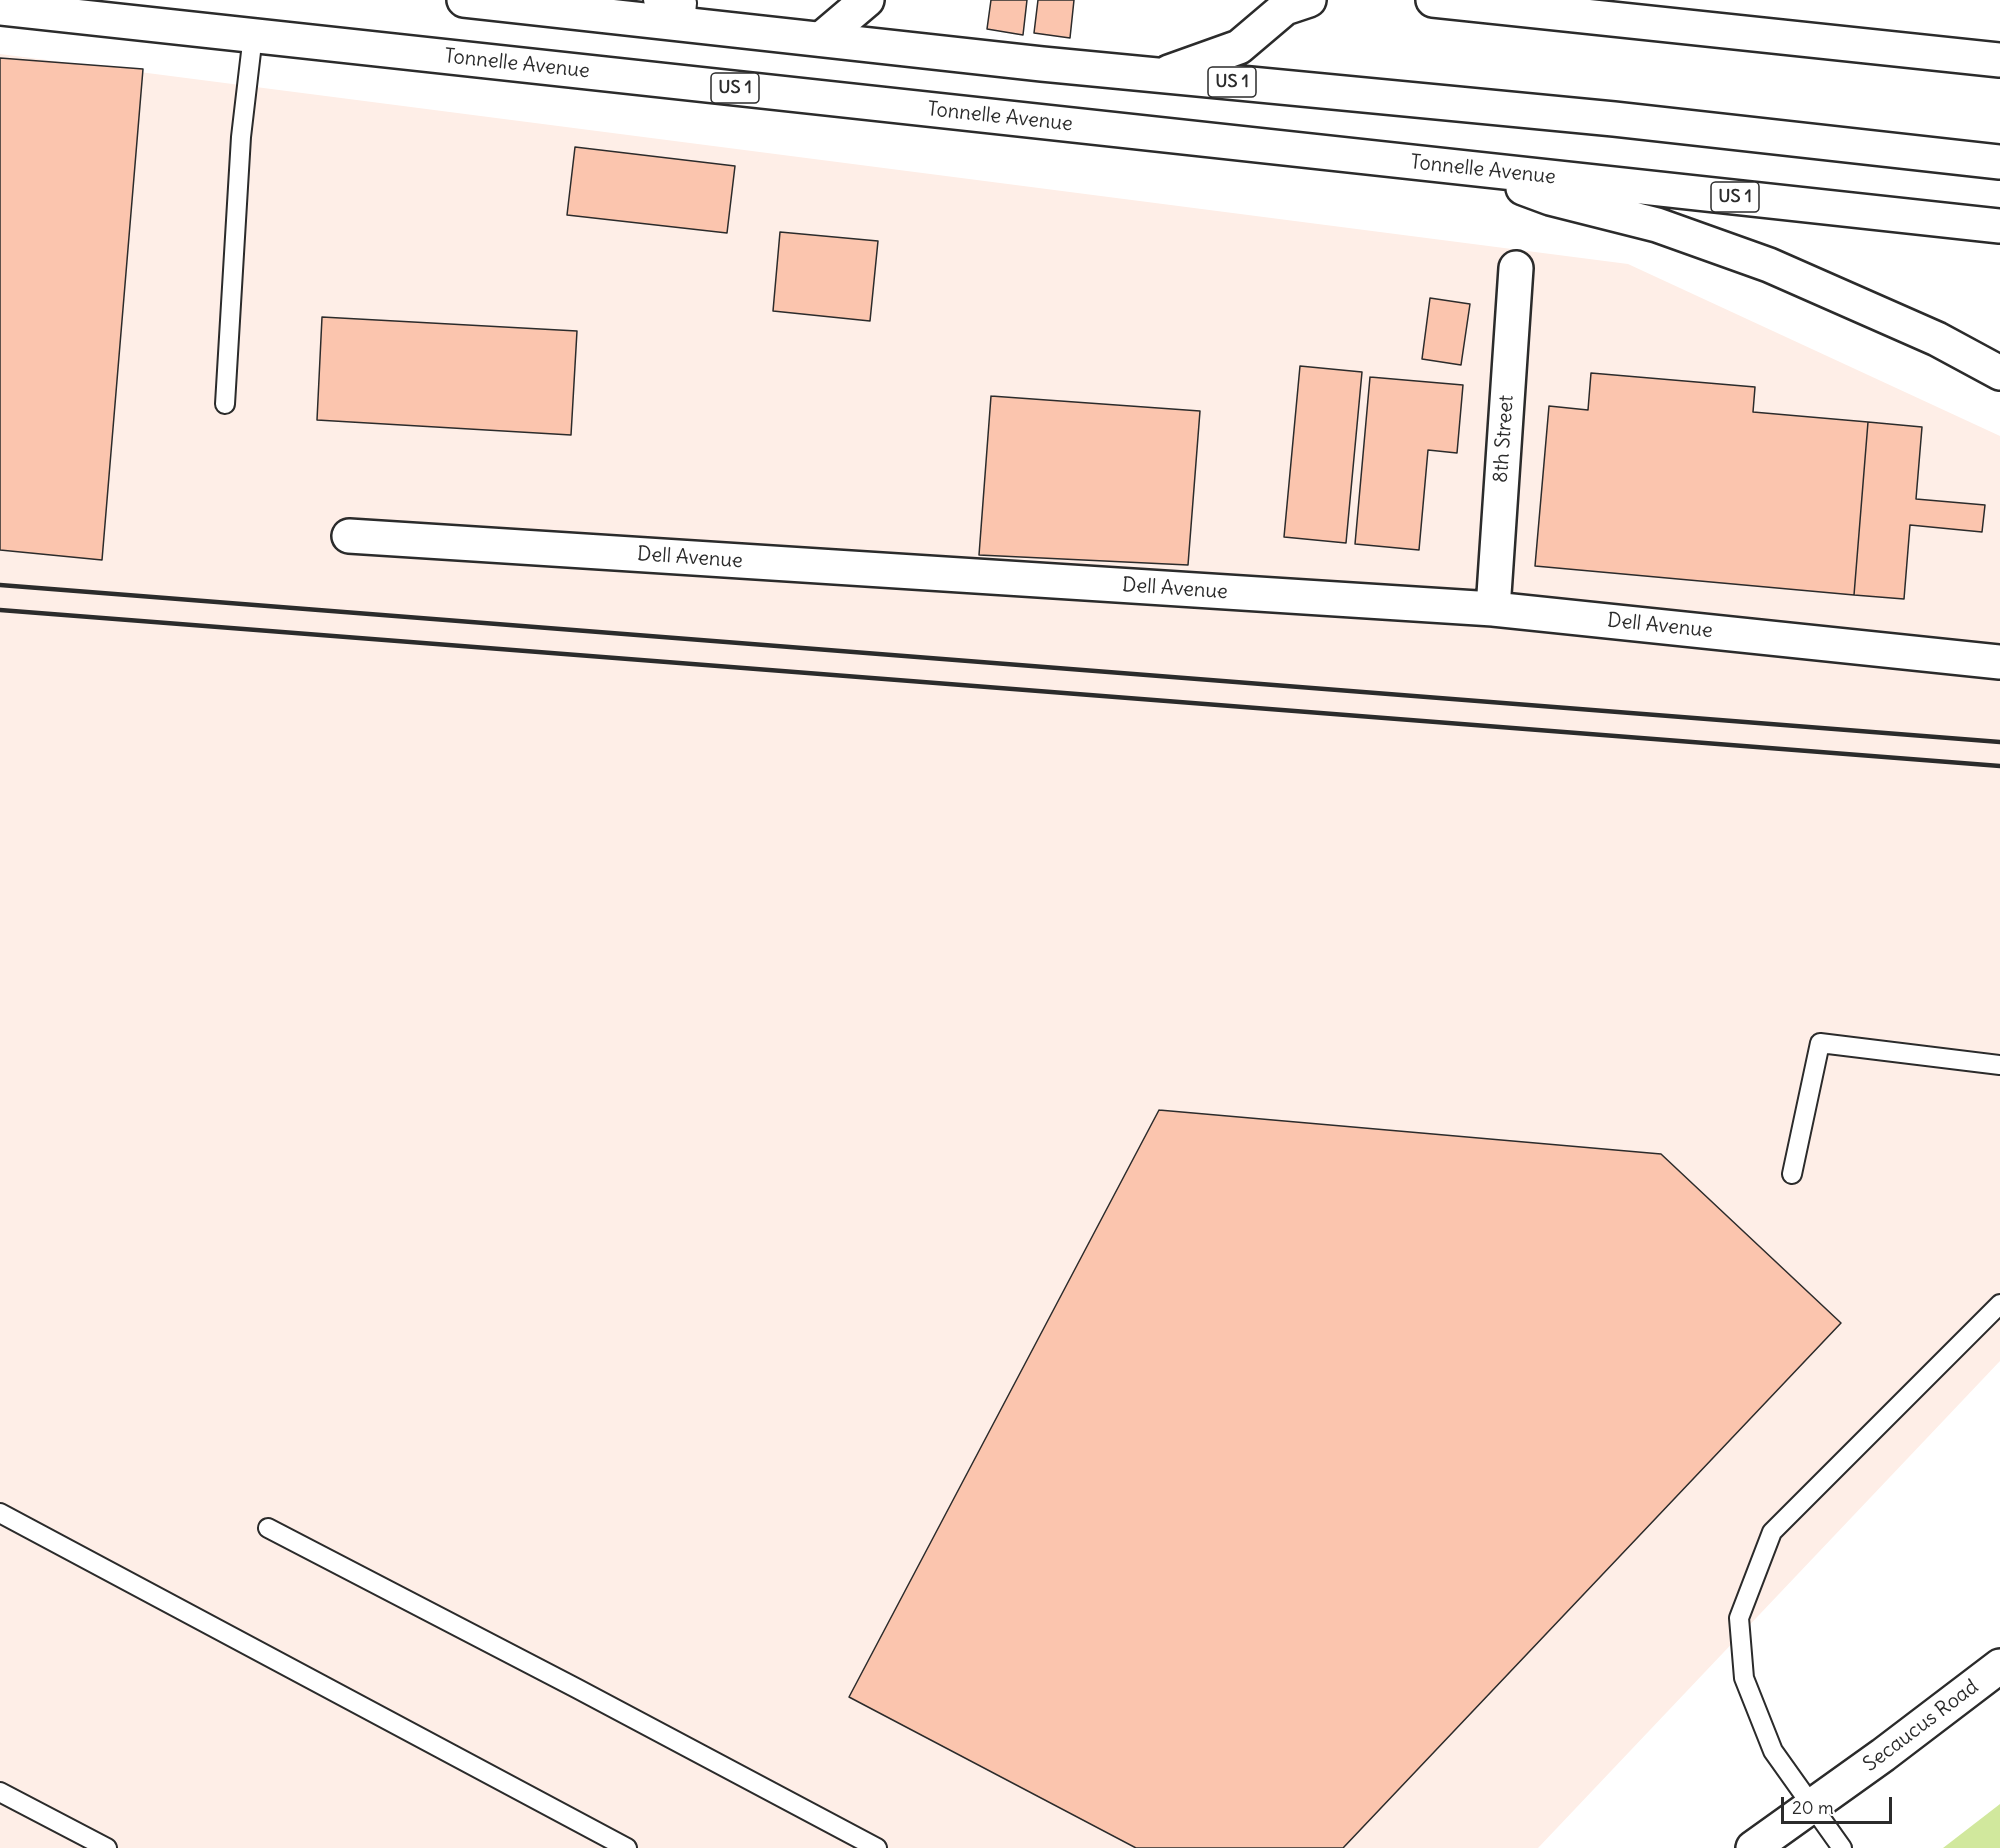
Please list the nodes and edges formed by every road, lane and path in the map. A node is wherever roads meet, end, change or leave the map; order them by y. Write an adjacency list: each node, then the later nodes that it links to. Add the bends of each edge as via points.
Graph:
1 (464, 0): 7 (main road, US 1)
2 (653, 0): 7 (lane, via 687,3)
3 (867, 0): 9 (main road)
4 (1309, 0): 11 (main road, via 1285,8 1239,47)
5 (1433, 0): 10 (main road)
6 (0, 8): 8 (main road, Tonnelle Avenue / US 1)
7 (686, 25): 9 (main road, US 1)
8 (253, 35): 13 (main road, Tonnelle Avenue / US 1); 17 (lane, via 241,137)
9 (820, 39): 11 (main road, US 1)
10 (2000, 60)
11 (1159, 75): 12 (main road, US 1)
12 (2000, 162)
13 (1470, 168): 14 (main road, Tonnelle Avenue / US 1); 16 (main road, via 1550,198 1657,225 1769,265 1937,339)
14 (2000, 226)
15 (1516, 268): 19 (main road, 8th Street)
16 (2000, 373)
17 (225, 404)
18 (349, 536): 19 (main road, Dell Avenue)
19 (1493, 609): 20 (main road, Dell Avenue)
20 (2000, 662)
21 (2000, 1065): 22 (lane, via 1820,1043)
22 (1792, 1174)
23 (2000, 1304): 28 (lane, via 1772,1532 1739,1618 1744,1678 1773,1751)
24 (0, 1513): 30 (lane)
25 (268, 1528): 31 (lane)
26 (2000, 1666): 28 (main road, Secaucus Road)
27 (0, 1792): 29 (lane)
28 (1812, 1808): 32 (main road, Secaucus Road); 33 (lane)
29 (107, 1848)
30 (627, 1848)
31 (877, 1848)
32 (1753, 1848)
33 (1842, 1848)

